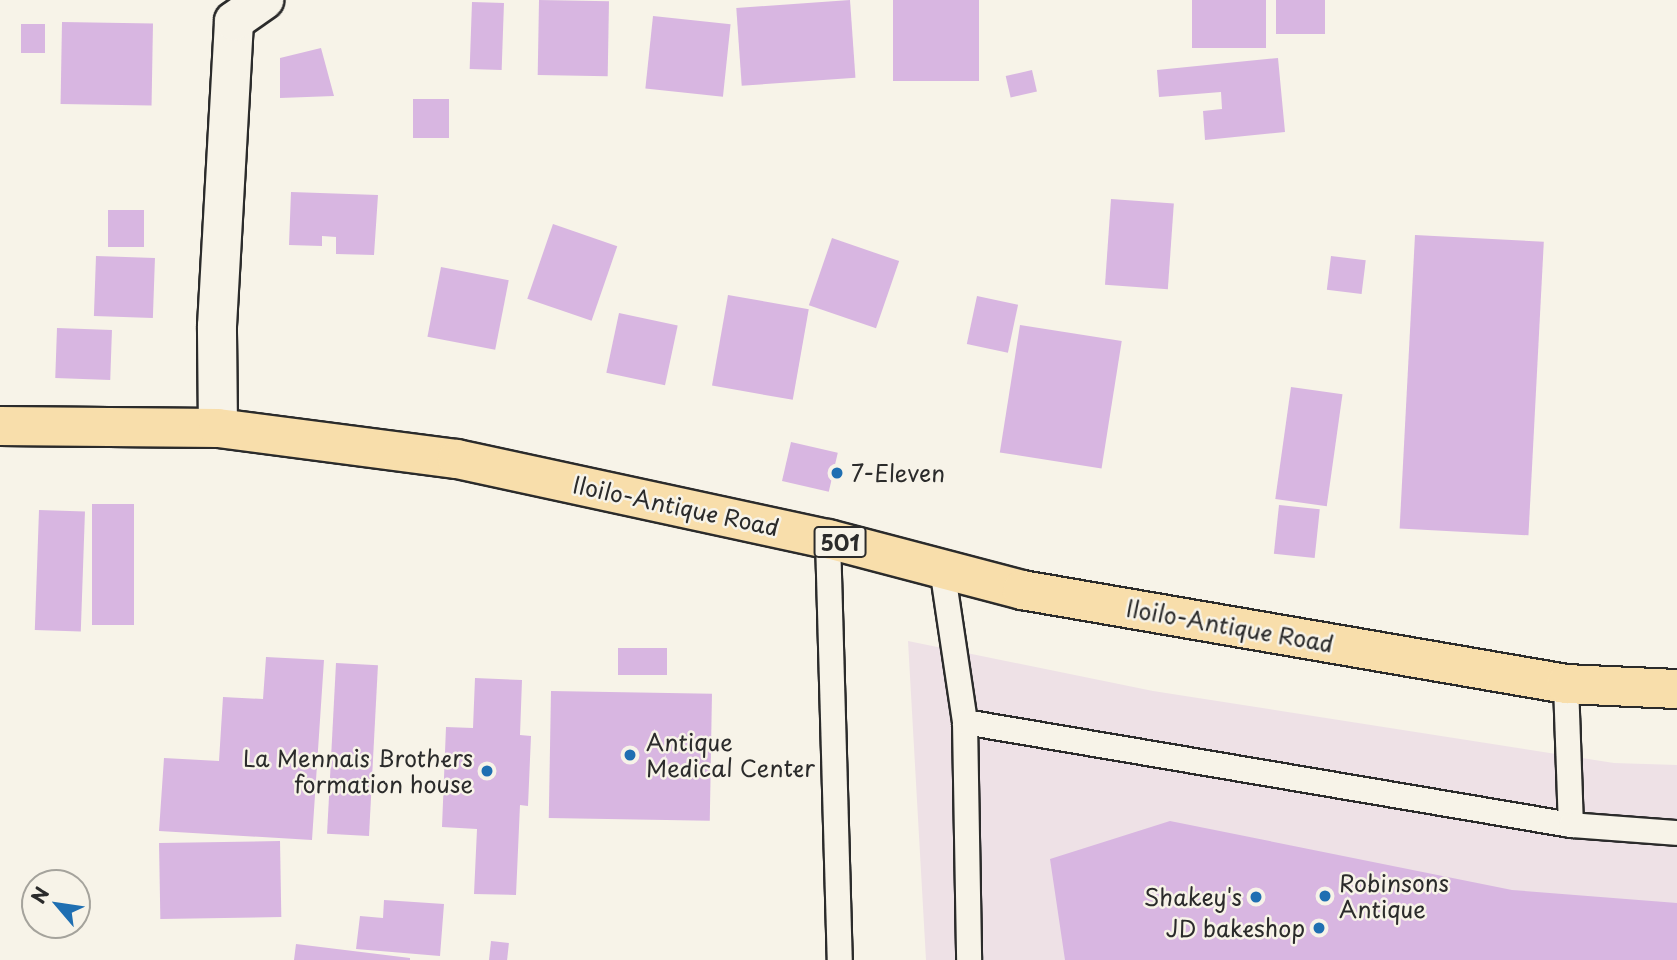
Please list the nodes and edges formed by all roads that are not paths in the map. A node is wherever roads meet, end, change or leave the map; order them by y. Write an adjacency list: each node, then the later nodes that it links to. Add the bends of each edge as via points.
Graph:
1 (264, 0): 3 (street, via 234,21 217,326)
2 (0, 426): 3 (main road, Iloilo-Antique Road / 501)
3 (218, 429): 4 (main road, Iloilo-Antique Road / 501, via 457,458)
4 (828, 539): 5 (main road, Iloilo-Antique Road / 501); 11 (lane)
5 (942, 568): 6 (main road, Iloilo-Antique Road / 501, via 1022,590); 8 (lane)
6 (1566, 684): 7 (main road, Iloilo-Antique Road / 501); 9 (lane)
7 (1677, 689)
8 (965, 723): 9 (lane); 12 (lane)
9 (1571, 825): 10 (lane)
10 (1677, 833)
11 (840, 960)
12 (969, 960)

